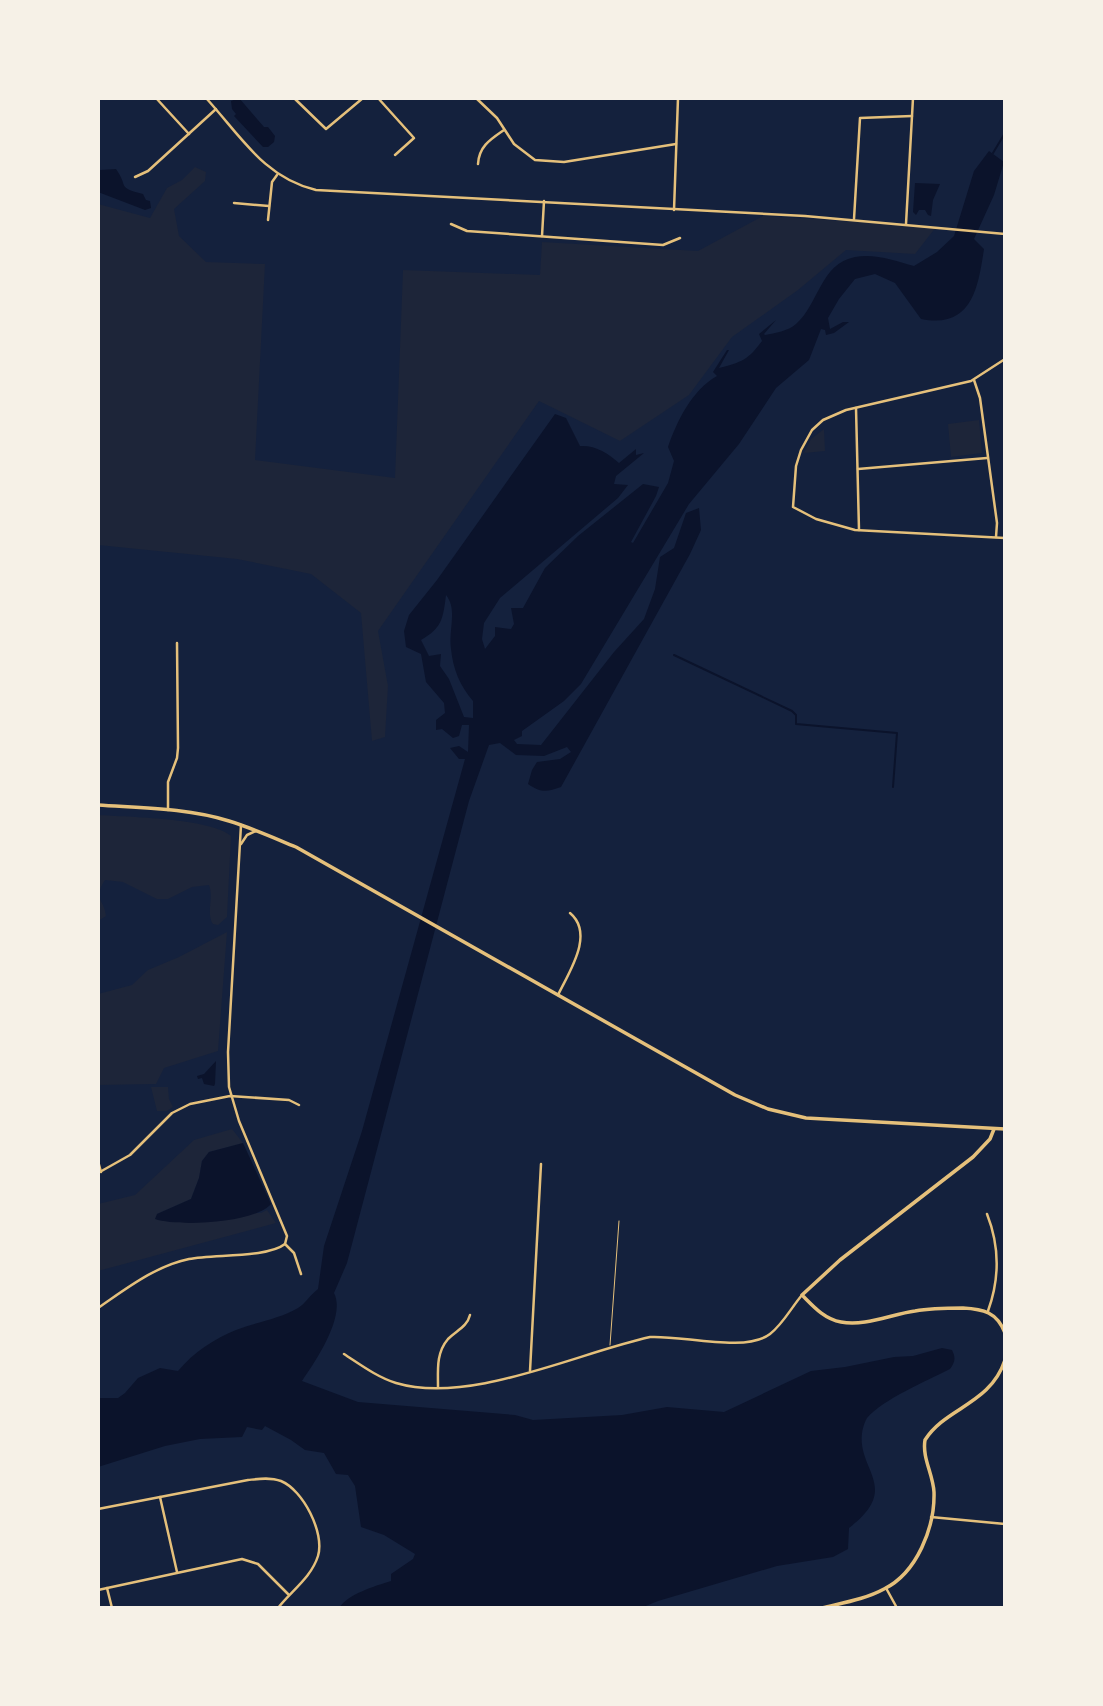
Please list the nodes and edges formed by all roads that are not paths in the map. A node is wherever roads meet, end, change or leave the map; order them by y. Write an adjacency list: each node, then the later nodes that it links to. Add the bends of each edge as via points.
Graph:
1 (156, 98): 12 (street)
2 (206, 98): 9 (street)
3 (294, 98): 4 (street, via 326,129)
4 (363, 98)
5 (378, 98): 14 (street, via 415,138)
6 (476, 98): 11 (street)
7 (678, 98): 13 (street)
8 (913, 98): 10 (street)
9 (216, 109): 12 (street); 16 (street)
10 (912, 116): 22 (street, via 860,118); 25 (street)
11 (505, 130): 13 (street, via 526,154 548,162); 15 (street, via 487,142)
12 (189, 134): 17 (street)
13 (676, 144): 21 (street)
14 (395, 155)
15 (478, 164)
16 (277, 175): 18 (street, via 323,191); 20 (street)
17 (135, 177)
18 (544, 201): 21 (street); 27 (street)
19 (234, 203): 20 (street)
20 (269, 206): 23 (street)
21 (674, 210): 22 (street)
22 (854, 219): 25 (street)
23 (268, 220)
24 (451, 224): 27 (street, via 467,231)
25 (906, 224): 26 (street)
26 (1005, 234)
27 (542, 236): 28 (street, via 663,245)
28 (680, 238)
29 (1005, 359): 30 (street)
30 (974, 380): 31 (street); 32 (street)
31 (856, 408): 33 (street); 34 (street, via 817,425 804,442 793,507 823,522)
32 (988, 458): 33 (street); 35 (street)
33 (858, 469): 34 (street)
34 (859, 530): 35 (street)
35 (996, 537): 36 (street)
36 (1005, 538)
37 (177, 643): 39 (street, via 178,748)
38 (98, 805): 39 (street)
39 (168, 810): 40 (street)
40 (241, 825): 41 (street); 42 (street)
41 (257, 831): 42 (street, via 245,836); 44 (street, via 296,847)
42 (239, 847): 45 (street)
43 (570, 913): 44 (street, via 580,928 580,943)
44 (558, 995): 47 (street, via 747,1101 777,1112 815,1119)
45 (230, 1097): 46 (street, via 289,1100); 51 (street, via 180,1108 130,1155); 54 (street, via 283,1226)
46 (299, 1105)
47 (994, 1129): 48 (street); 56 (street, via 973,1157)
48 (1005, 1129)
49 (98, 1161): 51 (street)
50 (541, 1164): 64 (street)
51 (100, 1173)
52 (987, 1214): 58 (street, via 998,1259)
53 (619, 1221): 61 (lane)
54 (285, 1244): 55 (street, via 294,1253); 57 (street, via 253,1253 180,1261)
55 (301, 1274)
56 (802, 1295): 58 (street, via 826,1317 847,1323 940,1308); 61 (street, via 774,1331 753,1342 664,1336)
57 (98, 1308)
58 (988, 1311): 60 (street)
59 (470, 1314): 65 (street, via 441,1350)
60 (1005, 1333)
61 (610, 1347): 64 (street)
62 (344, 1354): 65 (street, via 398,1383)
63 (1005, 1360): 68 (street, via 989,1388 925,1440 934,1492)
64 (530, 1371): 65 (street, via 483,1383)
65 (438, 1387)
66 (160, 1495): 67 (street); 70 (street); 74 (street, via 248,1480 285,1483 309,1510 320,1545 312,1569)
67 (98, 1509)
68 (931, 1517): 69 (street); 72 (street, via 914,1560)
69 (1005, 1524)
70 (177, 1572): 71 (street); 74 (street, via 248,1560 266,1570)
71 (107, 1588): 73 (street); 75 (street)
72 (886, 1588): 77 (street); 78 (street)
73 (98, 1590)
74 (289, 1595): 76 (street)
75 (111, 1608)
76 (278, 1608)
77 (822, 1608)
78 (897, 1608)

